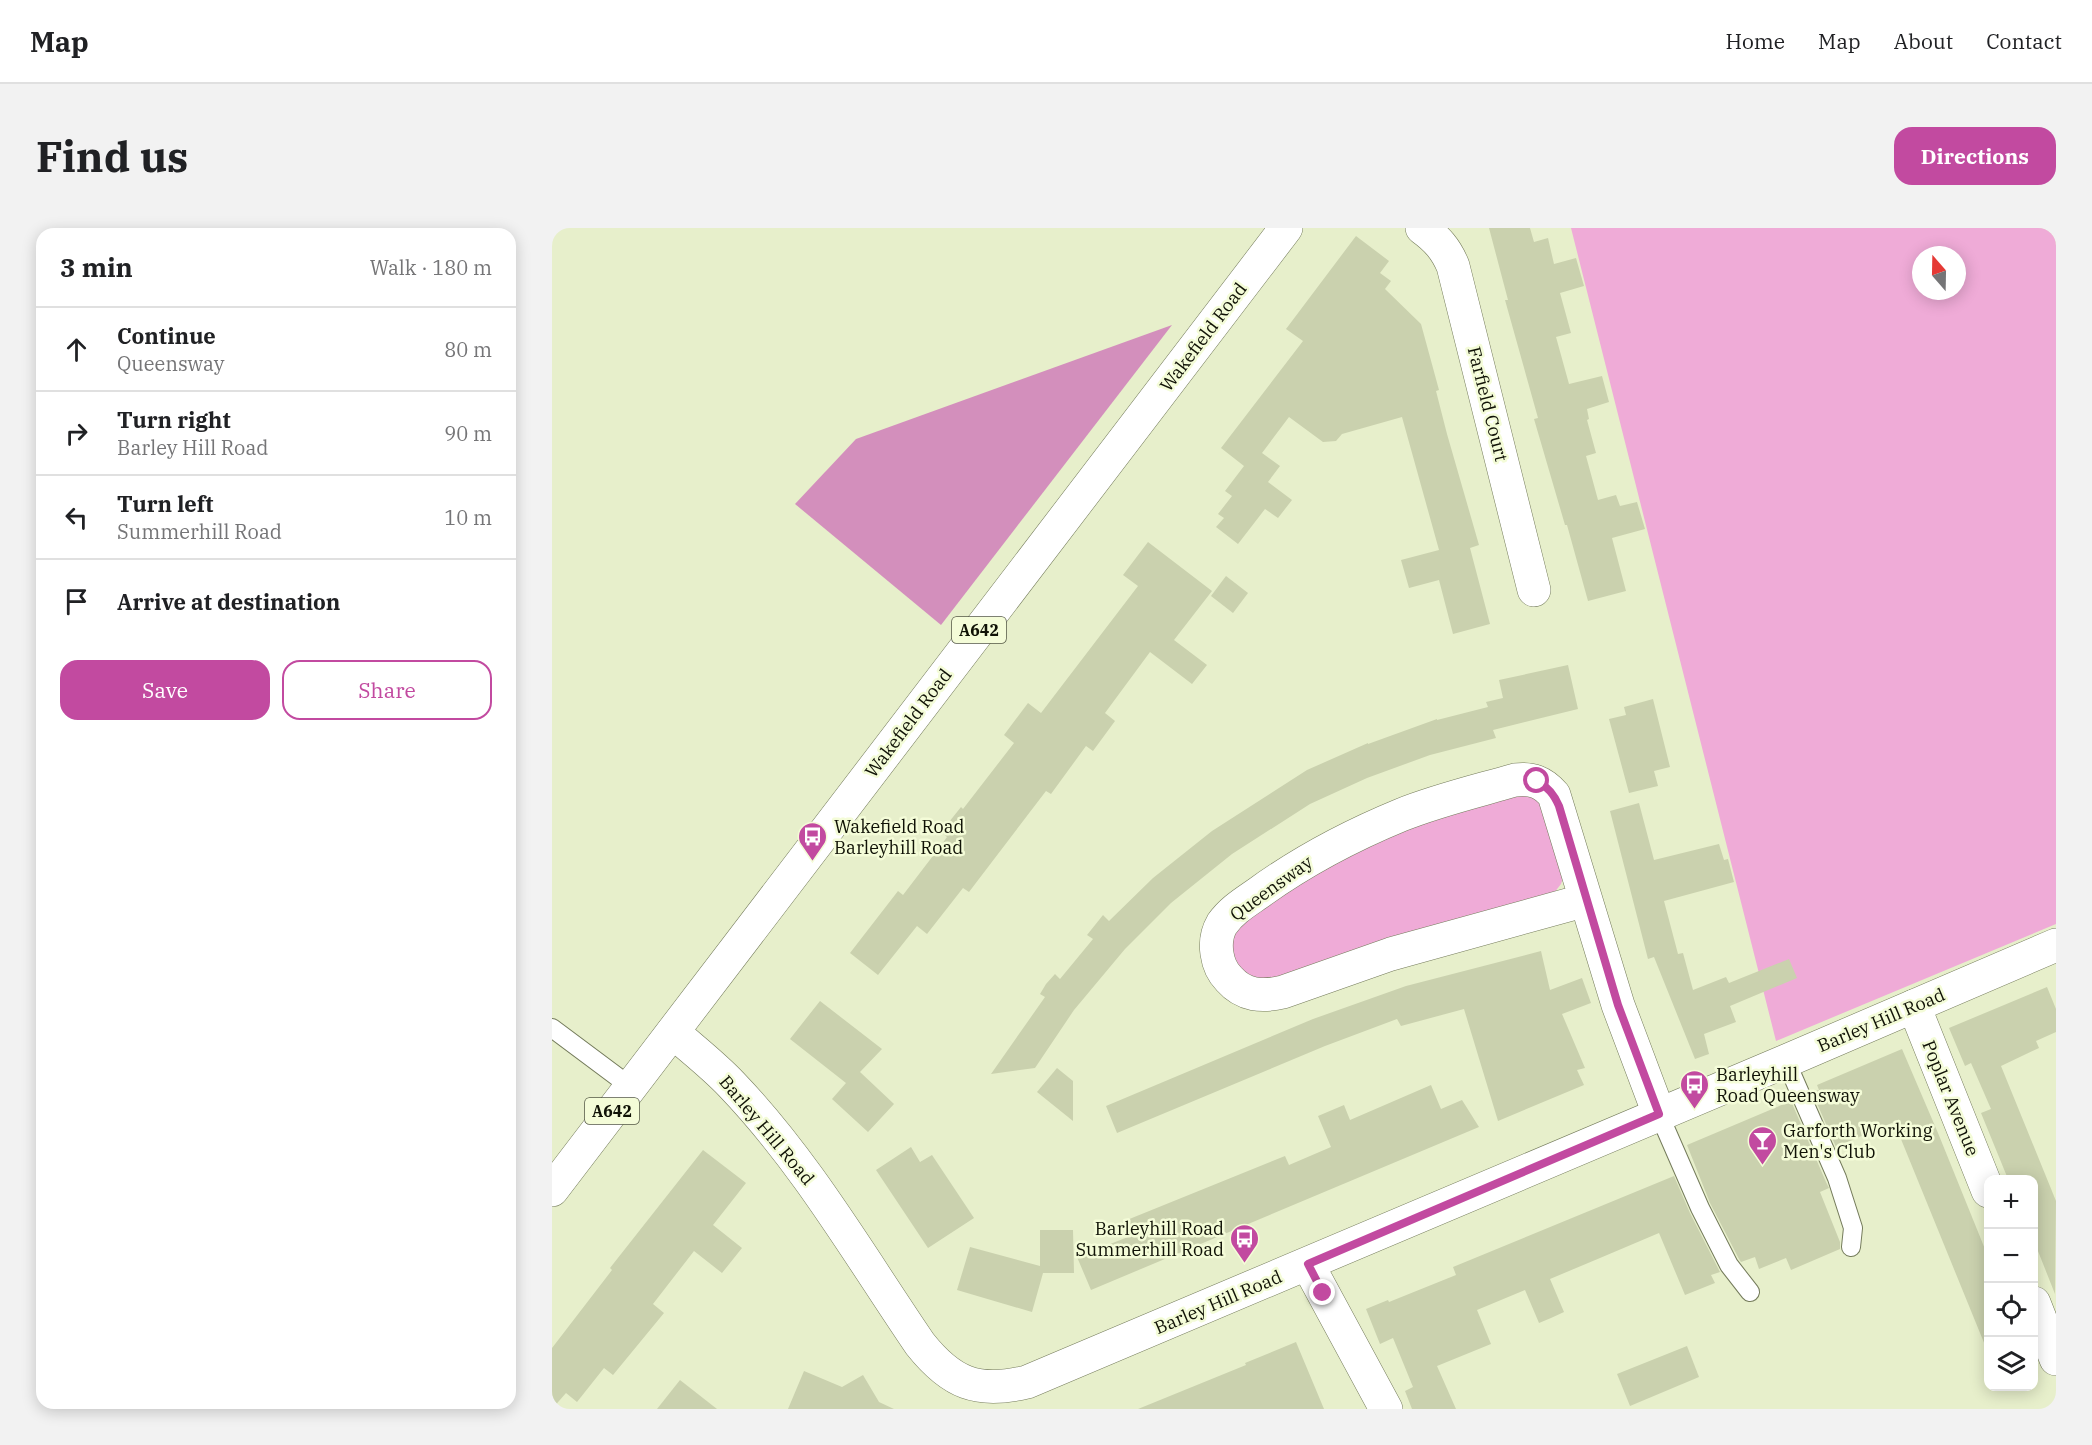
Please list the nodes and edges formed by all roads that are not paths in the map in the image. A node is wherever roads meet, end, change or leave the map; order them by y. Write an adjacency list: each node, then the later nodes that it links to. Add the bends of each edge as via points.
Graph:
1 (1286, 228): 8 (street, Wakefield Road / A642)
2 (1422, 228): 3 (street, Farfield Court, via 1447,251 1453,266)
3 (1534, 590)
4 (1586, 900): 4 (street, Queensway, via 1391,954 1267,996 1250,994 1235,986 1217,959 1216,942 1231,913 1313,857 1403,815 1515,780 1537,781 1554,795); 11 (street, Queensway, via 1618,1005)
5 (2056, 945): 6 (street, Barley Hill Road)
6 (1914, 1006): 9 (street, Barley Hill Road); 12 (street, Poplar Avenue)
7 (552, 1028): 10 (lane)
8 (673, 1032): 10 (street, Wakefield Road / A642); 19 (street, Barley Hill Road, via 730,1083 766,1124 814,1186 920,1344 935,1363 955,1377)
9 (1786, 1061): 11 (street, Barley Hill Road); 14 (lane, via 1838,1178 1853,1228)
10 (631, 1087): 13 (street, Wakefield Road / A642)
11 (1659, 1114): 15 (street, Barley Hill Road); 16 (lane, via 1729,1265)
12 (1984, 1179)
13 (552, 1190)
14 (1851, 1247)
15 (1308, 1264): 19 (street, Barley Hill Road, via 1027,1382 1003,1388 978,1386); 20 (street)
16 (1750, 1292)
17 (2038, 1313): 18 (street)
18 (2056, 1359)
19 (967, 1395)
20 (1386, 1409)

